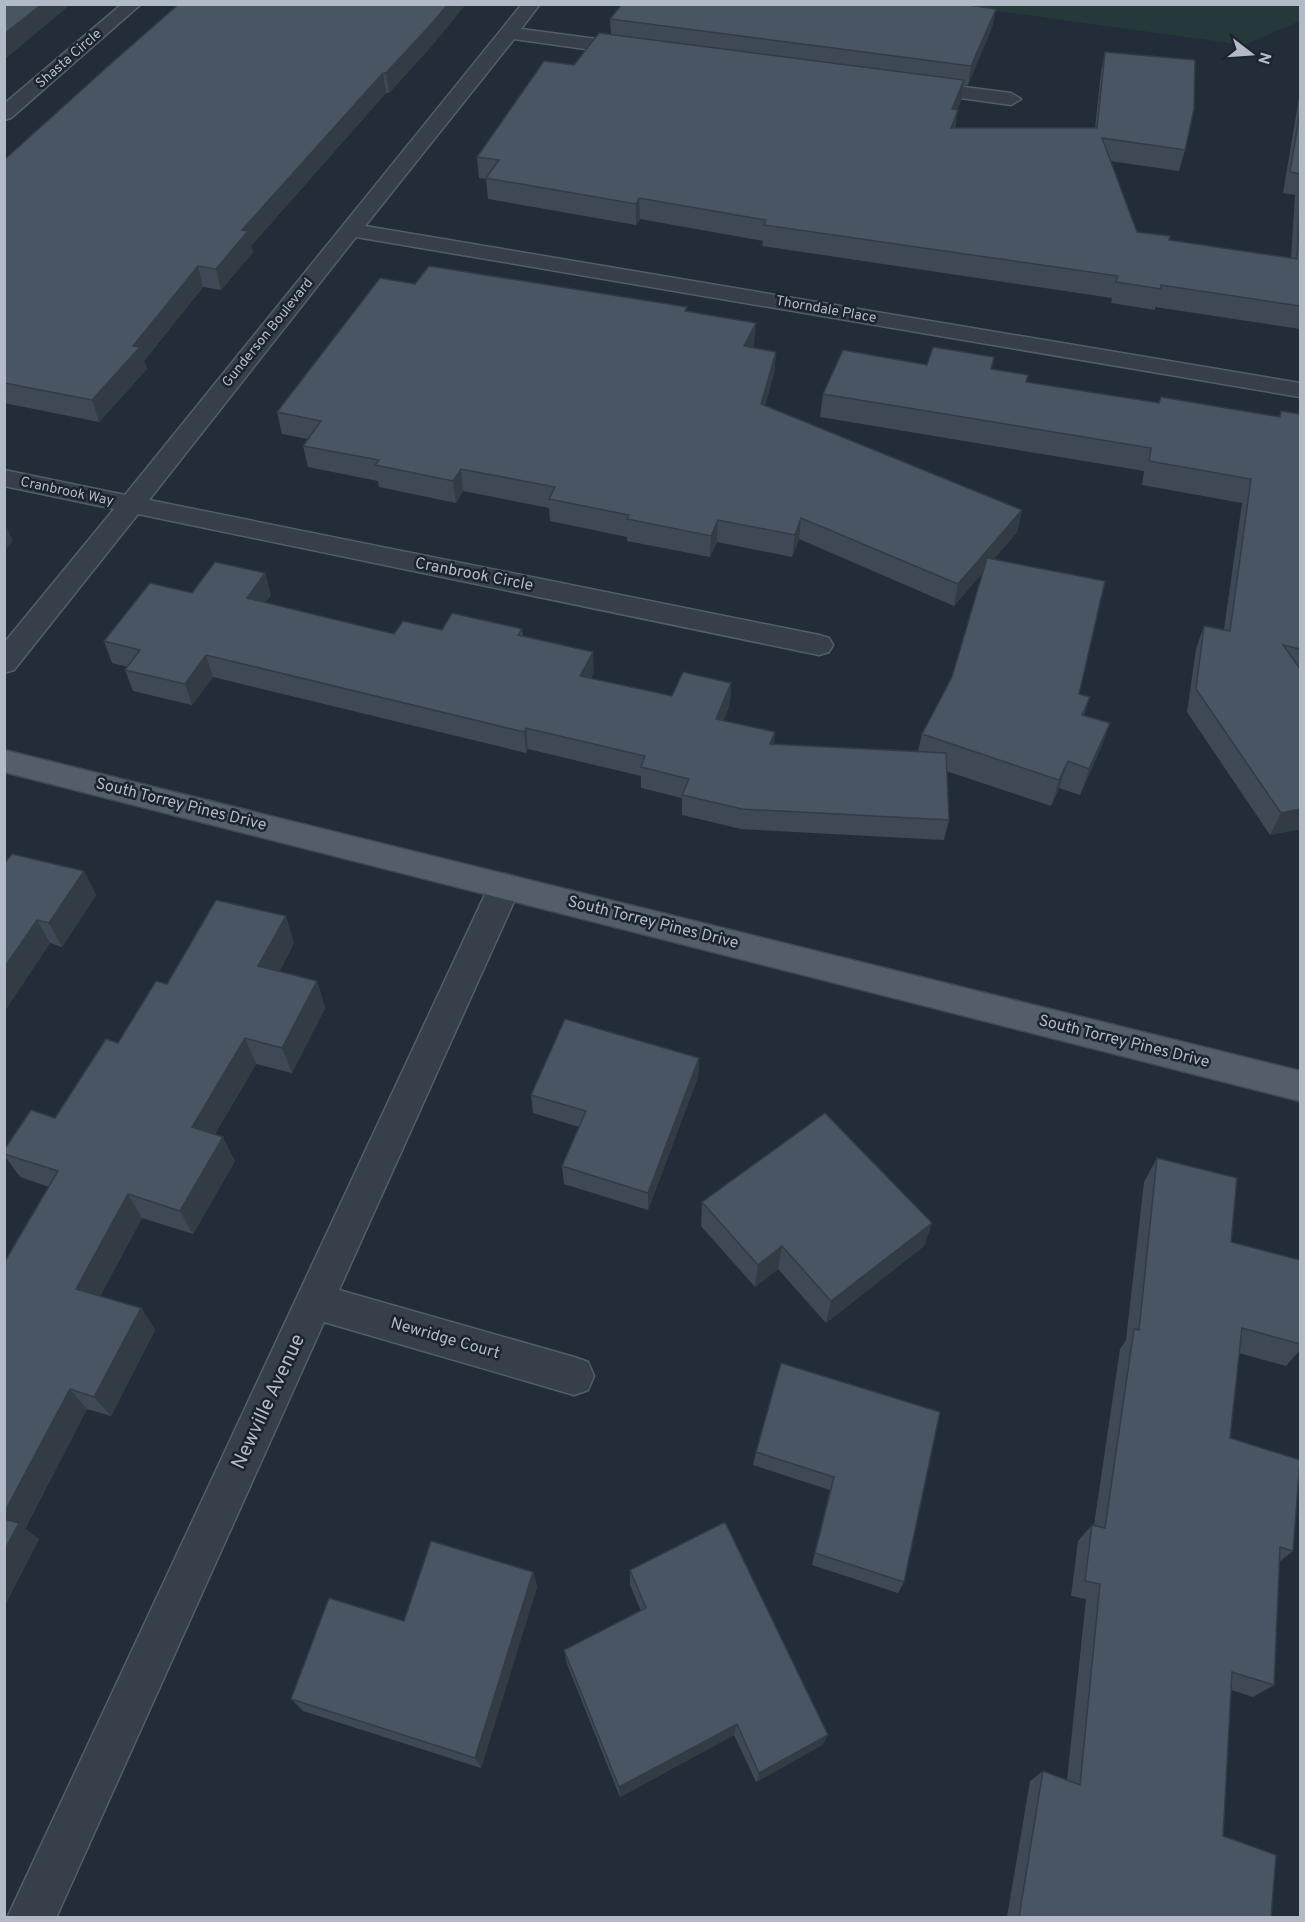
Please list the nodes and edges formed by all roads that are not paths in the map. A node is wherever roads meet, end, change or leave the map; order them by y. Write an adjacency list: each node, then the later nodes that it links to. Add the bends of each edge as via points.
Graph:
1 (133, 4): 7 (street, Shasta Circle)
2 (532, 4): 3 (street, Gunderson Boulevard)
3 (510, 33): 4 (street); 8 (street, Gunderson Boulevard)
4 (650, 51)
5 (895, 84): 6 (street)
6 (1011, 99)
7 (4, 114)
8 (351, 230): 9 (street, Thorndale Place); 11 (street, Gunderson Boulevard)
9 (1300, 390)
10 (4, 478): 11 (street, Cranbrook Way)
11 (130, 506): 12 (street, Cranbrook Circle); 13 (street, Gunderson Boulevard)
12 (819, 645)
13 (4, 663)
14 (4, 761): 15 (main road, South Torrey Pines Drive)
15 (506, 886): 16 (main road, South Torrey Pines Drive); 17 (street, Newville Avenue)
16 (1300, 1086)
17 (315, 1301): 18 (street, Newridge Court); 19 (street, Newville Avenue)
18 (574, 1376)
19 (31, 1917)

